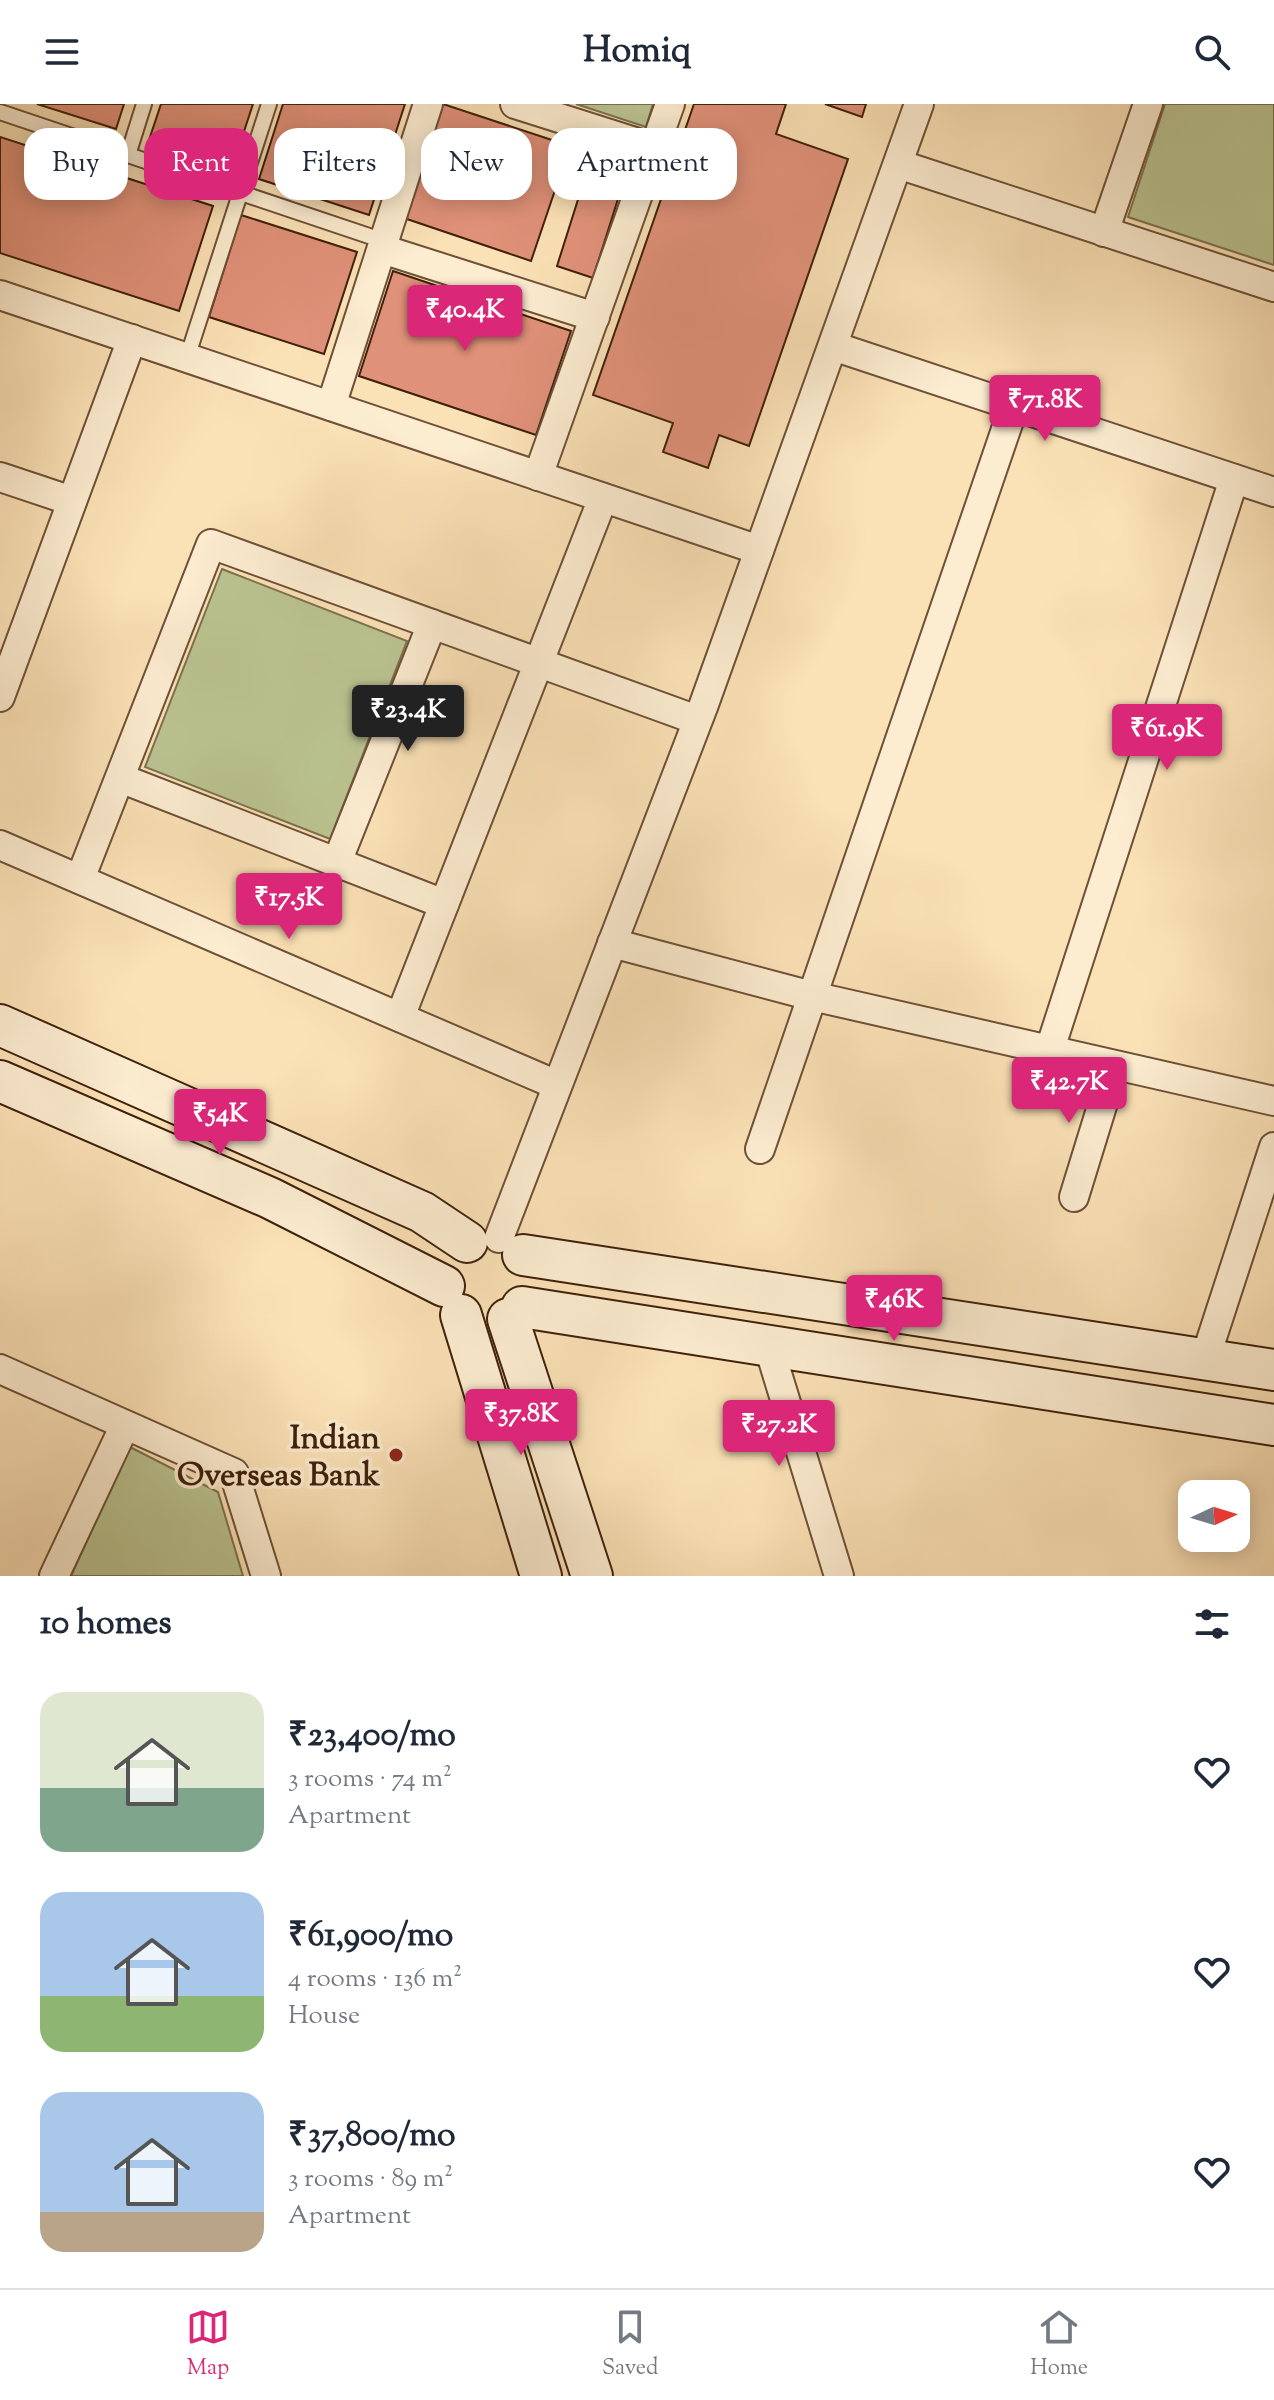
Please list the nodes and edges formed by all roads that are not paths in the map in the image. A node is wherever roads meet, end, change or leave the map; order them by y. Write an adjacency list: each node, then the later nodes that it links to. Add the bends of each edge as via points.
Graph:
1 (144, 104): 13 (lane)
2 (269, 104): 12 (lane)
3 (428, 104): 20 (street)
4 (515, 104): 10 (street)
5 (670, 104): 11 (street)
6 (919, 104): 15 (street)
7 (1148, 104): 19 (street)
8 (0, 112): 9 (lane)
9 (48, 128)
10 (591, 128)
11 (661, 128)
12 (258, 138)
13 (128, 155): 14 (lane)
14 (144, 160)
15 (898, 164): 19 (street); 25 (street)
16 (238, 200): 26 (lane)
17 (258, 200): 20 (lane)
18 (636, 200): 23 (street)
19 (1104, 232): 21 (street)
20 (383, 245): 23 (street); 27 (street)
21 (1274, 287)
22 (0, 295): 24 (street)
23 (595, 317): 29 (street)
24 (132, 339): 26 (street); 34 (street)
25 (833, 346): 28 (street); 35 (street)
26 (187, 358): 27 (street)
27 (331, 406): 29 (street)
28 (1014, 406): 31 (street); 47 (street)
29 (538, 476): 33 (street)
30 (0, 477): 34 (street)
31 (1234, 479): 32 (street); 50 (street)
32 (1274, 492)
33 (603, 498): 35 (street); 38 (street)
34 (72, 501): 36 (street)
35 (759, 550): 40 (street)
36 (13, 623): 39 (street)
37 (432, 624): 38 (street); 41 (street, via 211,544); 43 (street)
38 (538, 663): 40 (street); 45 (street)
39 (0, 697)
40 (697, 720): 46 (street)
41 (120, 778): 43 (street); 44 (street)
42 (0, 845): 44 (street)
43 (337, 862): 45 (street)
44 (80, 879): 48 (street)
45 (444, 904): 48 (street)
46 (612, 943): 47 (street); 53 (street)
47 (812, 996): 50 (street); 56 (street)
48 (400, 1017): 53 (street)
49 (0, 1025): 58 (street)
50 (1050, 1049): 51 (street)
51 (1114, 1067): 54 (street); 57 (street)
52 (0, 1081): 59 (street, via 270,1198)
53 (557, 1085): 58 (street)
54 (1274, 1101)
55 (1274, 1147): 62 (street)
56 (760, 1149)
57 (1074, 1197)
58 (496, 1245): 59 (street, via 449,1261); 60 (street, via 531,1274 530,1291); 62 (street)
59 (453, 1300): 60 (street, via 484,1323); 69 (street)
60 (515, 1313): 61 (street); 70 (street)
61 (768, 1344): 66 (street); 71 (street)
62 (1205, 1359): 64 (street)
63 (0, 1369): 65 (street)
64 (1274, 1370)
65 (125, 1425): 67 (street); 68 (street, via 234,1473)
66 (1274, 1425)
67 (54, 1576)
68 (266, 1576)
69 (541, 1576)
70 (592, 1576)
71 (839, 1576)

